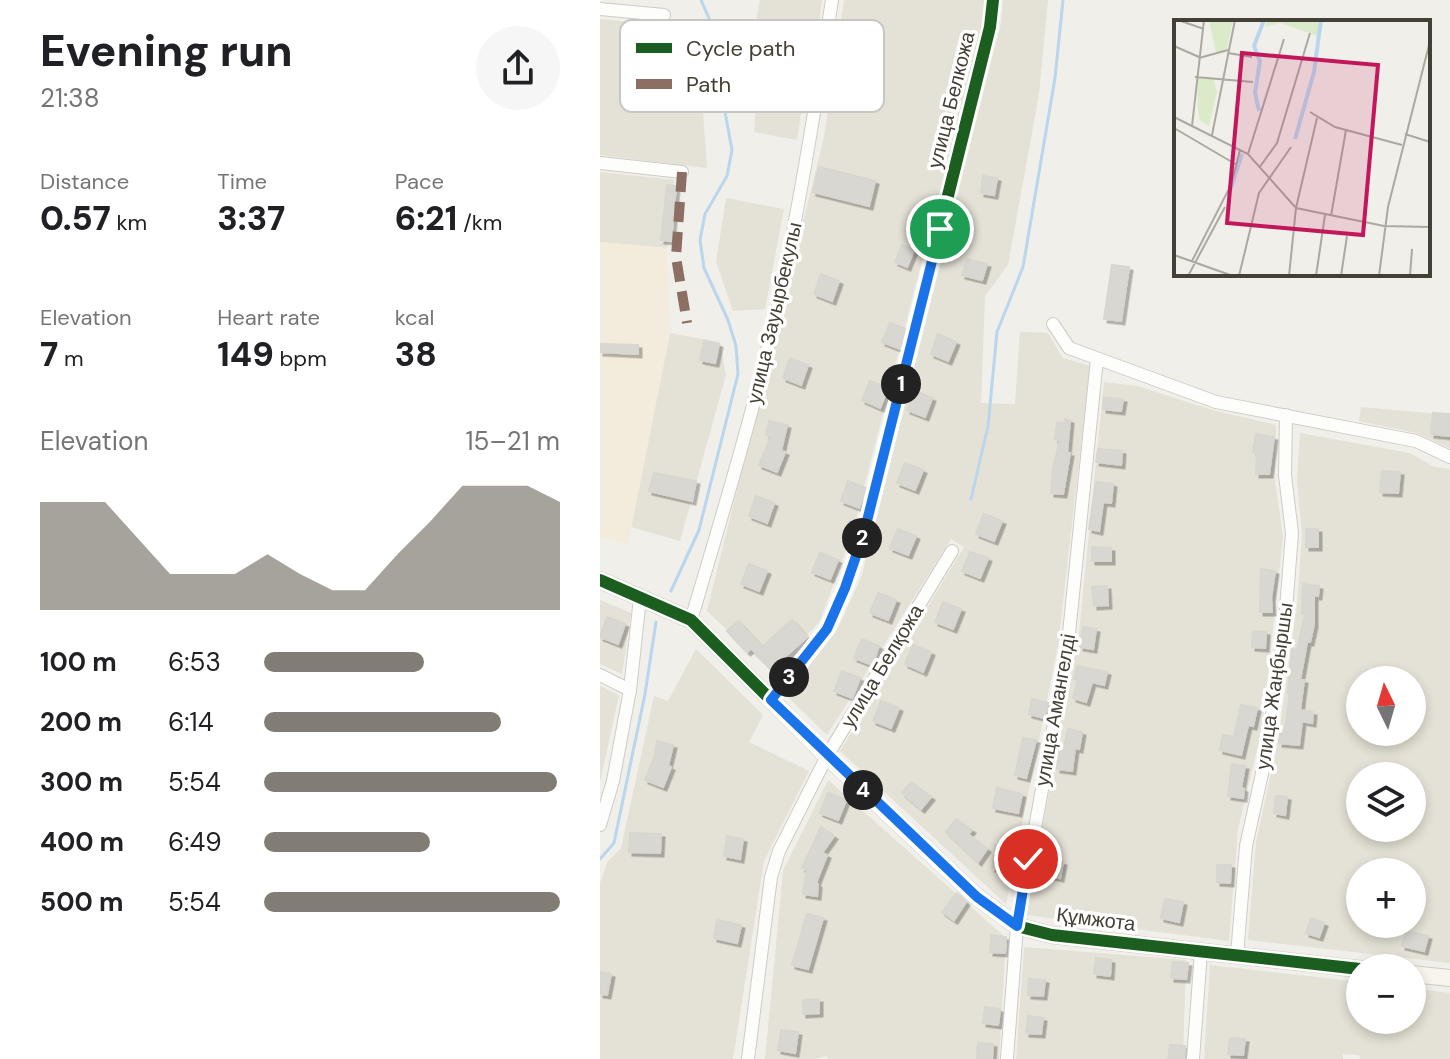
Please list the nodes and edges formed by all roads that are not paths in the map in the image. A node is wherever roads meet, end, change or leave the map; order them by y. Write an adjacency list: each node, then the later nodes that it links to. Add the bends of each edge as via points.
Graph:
1 (832, 0): 5 (street, улица Зауырбекулы)
2 (993, 0): 19 (street, улица Белкожа, via 864,533 827,629)
3 (600, 9): 4 (street)
4 (664, 15)
5 (829, 20)
6 (815, 112): 16 (street, улица Зауырбекулы, via 778,306)
7 (600, 163): 8 (street)
8 (682, 172)
9 (1053, 324): 10 (street, via 1069,348)
10 (1097, 359): 11 (street, via 1216,402); 22 (street, улица Амангелді, via 1067,653)
11 (1286, 415): 12 (street, via 1416,441); 24 (street, улица Жаңбыршы, via 1285,475 1292,533 1285,622 1267,751 1246,846)
12 (1450, 457)
13 (952, 551): 20 (street, улица Белқожа)
14 (600, 580): 15 (street)
15 (640, 598): 16 (street); 18 (street)
16 (691, 620): 19 (street, Құмжота)
17 (600, 675): 18 (street)
18 (630, 690): 21 (street)
19 (771, 700): 20 (street, Құмжота)
20 (827, 756): 22 (street, Құмжота, via 977,897); 28 (street, улица Белқожа, via 771,877)
21 (600, 825)
22 (1017, 926): 23 (street, Құмжота, via 1052,935); 29 (street, улица Амангелді)
23 (1201, 952): 24 (street, Құмжота); 30 (street)
24 (1237, 955): 25 (street, Құмжота)
25 (1346, 967)
26 (1426, 975): 27 (street)
27 (1450, 978)
28 (748, 1059)
29 (1007, 1059)
30 (1193, 1059)

